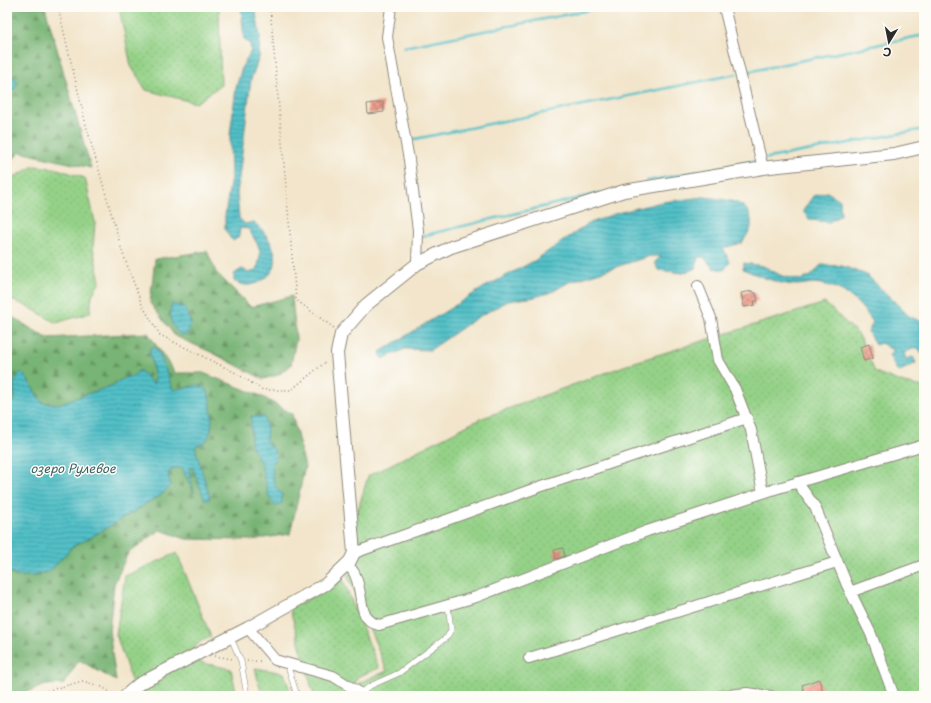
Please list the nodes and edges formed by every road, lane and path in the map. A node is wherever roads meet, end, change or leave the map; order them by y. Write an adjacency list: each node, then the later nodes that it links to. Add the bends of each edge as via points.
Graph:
1 (58, 7): 10 (path, via 86,125 122,251 142,305 160,335 234,372 263,390 291,390)
2 (270, 7): 9 (path, via 296,300)
3 (391, 7): 7 (street, via 387,37 409,160 418,230)
4 (724, 7): 6 (street)
5 (924, 147): 6 (street, via 894,154)
6 (763, 168): 7 (street, via 624,190 451,247)
7 (417, 264): 9 (street, via 366,305)
8 (698, 286): 11 (street, via 711,318 718,360 736,389)
9 (341, 334): 10 (street)
10 (337, 353): 15 (street)
11 (747, 418): 14 (street); 15 (street)
12 (924, 445): 13 (street)
13 (797, 482): 14 (street); 16 (street, via 814,507)
14 (763, 493): 20 (street, via 647,531 476,597)
15 (354, 553): 18 (street)
16 (837, 562): 19 (street); 23 (street)
17 (924, 565): 19 (street)
18 (346, 566): 20 (street, via 353,571 366,618 371,623 380,625); 21 (street, via 326,584)
19 (850, 592): 33 (street, via 871,634)
20 (448, 605): 25 (lane, via 451,630 448,637 399,673 370,686)
21 (248, 628): 22 (street); 24 (street, via 275,660)
22 (230, 637): 28 (street, via 139,684); 29 (lane, via 240,660)
23 (529, 658)
24 (286, 663): 25 (street, via 333,676); 30 (lane)
25 (363, 694)
26 (28, 696): 27 (path, via 83,681 102,687)
27 (116, 696)
28 (125, 696)
29 (247, 696)
30 (297, 696)
31 (720, 696): 32 (street, via 747,693)
32 (771, 696)
33 (894, 696)

